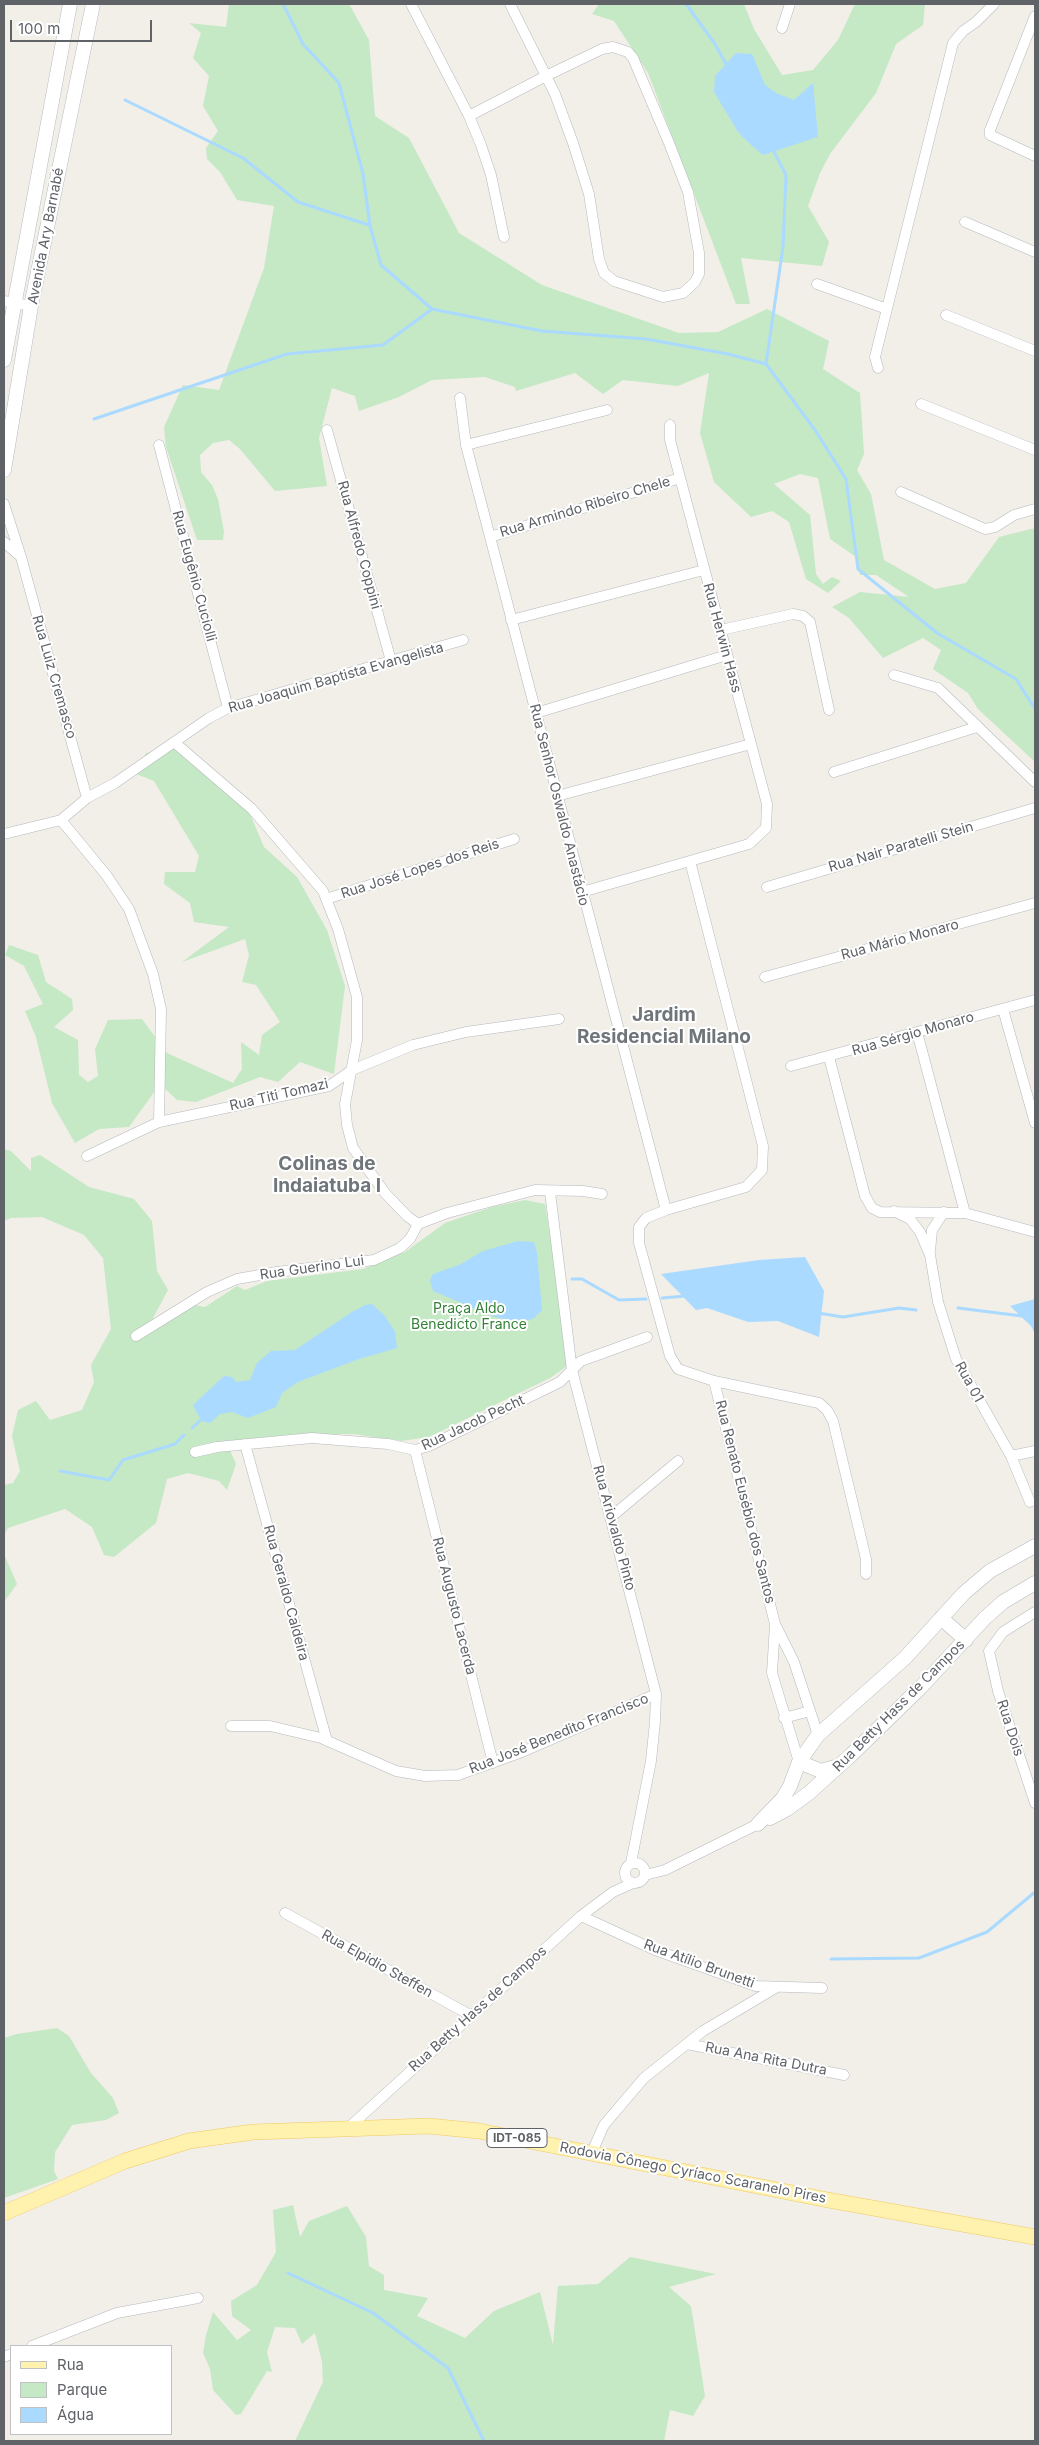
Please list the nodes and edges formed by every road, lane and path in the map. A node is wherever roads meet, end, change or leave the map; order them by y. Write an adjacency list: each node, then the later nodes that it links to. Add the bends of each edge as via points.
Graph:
1 (70, 4): 16 (street, Avenida Ary Barnabé)
2 (93, 4): 17 (street, Avenida Ary Barnabé)
3 (411, 4): 10 (street)
4 (510, 4): 9 (street)
5 (790, 4): 8 (street)
6 (994, 4): 18 (street, via 953,43)
7 (1035, 16): 11 (street, via 990,130 990,135)
8 (782, 28)
9 (546, 76): 9 (street, via 565,118 589,194 604,273 614,281 663,297 683,293 699,274 700,253 685,184 633,58 622,49 602,49); 10 (street)
10 (469, 116): 13 (street, via 491,175)
11 (1035, 156)
12 (965, 222): 14 (street)
13 (504, 237)
14 (1035, 252)
15 (817, 284): 18 (street)
16 (9, 303): 17 (street); 21 (street, Avenida Ary Barnabé)
17 (31, 306): 31 (street, Avenida Ary Barnabé)
18 (887, 309): 22 (street, via 875,357)
19 (946, 315): 20 (street)
20 (1035, 352)
21 (4, 360)
22 (878, 368)
23 (460, 398): 29 (street, Rua Senhor Oswaldo Anastácio)
24 (921, 404): 30 (street)
25 (607, 410): 29 (street)
26 (670, 425): 32 (street, Rua Herwin Hass, via 670,440)
27 (328, 430): 44 (street, Rua Alfredo Coppini)
28 (159, 445): 46 (street, Rua Eugênio Cuciolli)
29 (466, 445): 36 (street, Rua Senhor Oswaldo Anastácio)
30 (1035, 450)
31 (4, 470)
32 (680, 478): 36 (street, Rua Armindo Ribeiro Chele); 39 (street, Rua Herwin Hass)
33 (901, 492): 35 (street, via 985,529)
34 (4, 504): 38 (street, Rua Luiz Cremasco)
35 (1035, 508)
36 (490, 536): 40 (street, Rua Senhor Oswaldo Anastácio)
37 (4, 542): 38 (street)
38 (21, 556): 55 (street, Rua Luiz Cremasco)
39 (704, 570): 40 (street); 41 (street, Rua Herwin Hass)
40 (511, 620): 48 (street, Rua Senhor Oswaldo Anastácio)
41 (720, 630): 43 (street, Rua Herwin Hass); 47 (street, via 793,614 803,616 810,622)
42 (463, 640): 44 (street, Rua Joaquim Baptista Evangelista)
43 (727, 656): 48 (street); 51 (street, Rua Herwin Hass)
44 (391, 660): 46 (street, Rua Joaquim Baptista Evangelista)
45 (894, 675): 49 (street, via 938,688)
46 (228, 708): 50 (street, Rua Joaquim Baptista Evangelista)
47 (829, 710)
48 (536, 713): 54 (street, Rua Senhor Oswaldo Anastácio)
49 (977, 727): 52 (street); 53 (street)
50 (174, 742): 55 (street, Rua Joaquim Baptista Evangelista, via 115,783); 63 (street, via 252,809 323,891)
51 (751, 744): 54 (street); 60 (street, Rua Herwin Hass, via 767,804 766,828 749,844)
52 (834, 772)
53 (1035, 782)
54 (557, 796): 62 (street, Rua Senhor Oswaldo Anastácio)
55 (87, 798): 57 (street, Rua Joaquim Baptista Evangelista)
56 (1035, 808): 61 (street, Rua Nair Paratelli Stein)
57 (62, 820): 58 (street, Rua Joaquim Baptista Evangelista); 73 (street, via 129,909 153,974 161,1009)
58 (4, 834)
59 (514, 840): 63 (street, Rua José Lopes dos Reis)
60 (690, 861): 62 (street); 78 (street, via 763,1146 762,1170 746,1188)
61 (767, 887)
62 (582, 892): 78 (street, Rua Senhor Oswaldo Anastácio)
63 (326, 899): 72 (street, via 357,997 357,1040)
64 (1035, 903): 65 (street, Rua Mário Monaro)
65 (765, 978)
66 (1035, 1000): 67 (street, Rua Sérgio Monaro)
67 (1003, 1009): 69 (street, Rua Sérgio Monaro); 74 (street)
68 (559, 1019): 72 (street, Rua Titi Tomazi, via 466,1032 412,1045)
69 (917, 1032): 70 (street, Rua Sérgio Monaro); 81 (street)
70 (829, 1058): 71 (street, Rua Sérgio Monaro); 79 (street, via 865,1196 872,1208 880,1212)
71 (791, 1066)
72 (352, 1070): 73 (street, Rua Titi Tomazi, via 329,1086); 82 (street, via 345,1104 346,1125 353,1148 385,1193)
73 (159, 1122): 75 (street, Rua Titi Tomazi)
74 (1035, 1123)
75 (87, 1156)
76 (550, 1192): 77 (street); 82 (street, via 535,1190); 87 (street, Rua Ariovaldo Pinto)
77 (602, 1194)
78 (666, 1210): 88 (street, via 642,1222 638,1235 670,1356 678,1368)
79 (894, 1211): 80 (street); 84 (street, Rua 01, via 916,1225)
80 (944, 1212): 81 (street); 84 (street, Rua 01, via 932,1230)
81 (965, 1213): 83 (street)
82 (418, 1224): 85 (street, Rua Guerino Lui, via 410,1239 400,1248 374,1260 237,1279 207,1292)
83 (1035, 1232)
84 (930, 1255): 93 (street, Rua 01, via 938,1302 956,1359)
85 (136, 1336)
86 (647, 1337): 87 (street, Rua Jacob Pecht, via 580,1361)
87 (572, 1370): 90 (street, Rua Jacob Pecht, via 560,1382); 96 (street, Rua Ariovaldo Pinto)
88 (714, 1380): 98 (street, via 819,1403 827,1410 833,1421 866,1559); 102 (street, Rua Renato Eusébio dos Santos)
89 (245, 1444): 90 (street, Rua Jacob Pecht, via 312,1438 388,1444); 92 (street, Rua Jacob Pecht); 109 (street, Rua Geraldo Caldeira)
90 (415, 1450): 111 (street, Rua Augusto Lacerda)
91 (1035, 1451): 93 (street)
92 (195, 1452)
93 (1011, 1456): 95 (street, Rua 01)
94 (678, 1461): 96 (street)
95 (1030, 1502)
96 (612, 1517): 104 (street, Rua Ariovaldo Pinto)
97 (1035, 1546): 101 (street, Rua Betty Hass de Campos, via 990,1571)
98 (866, 1574)
99 (1035, 1583): 103 (street, Rua Betty Hass de Campos, via 1003,1602)
100 (1035, 1612): 113 (street, Rua Dois, via 1003,1632 989,1650 998,1690)
101 (941, 1618): 103 (street); 108 (street, Rua Betty Hass de Campos, via 905,1658)
102 (775, 1624): 105 (street, Rua Renato Eusébio dos Santos, via 794,1662); 106 (street, Rua Renato Eusébio dos Santos, via 772,1673)
103 (966, 1640): 112 (street, Rua Betty Hass de Campos)
104 (656, 1694): 111 (street, Rua José Benedito Francisco); 115 (street, Rua Ariovaldo Pinto, via 651,1761)
105 (810, 1711): 106 (street); 108 (street, Rua Renato Eusébio dos Santos)
106 (784, 1718): 110 (street, Rua Renato Eusébio dos Santos)
107 (231, 1726): 109 (street, Rua José Benedito Francisco, via 270,1726)
108 (818, 1736): 110 (street, Rua Betty Hass de Campos)
109 (327, 1741): 111 (street, Rua José Benedito Francisco, via 396,1771 425,1776 458,1775)
110 (799, 1762): 112 (street, via 821,1771); 114 (street, Rua Betty Hass de Campos, via 783,1798)
111 (492, 1763)
112 (839, 1765): 114 (street, Rua Betty Hass de Campos, via 787,1808)
113 (1035, 1803)
114 (758, 1824): 116 (street, Rua Betty Hass de Campos, via 665,1870)
115 (628, 1867): 116 (street, via 637,1863); 117 (street, via 626,1877); 118 (street, Rua Betty Hass de Campos)
116 (645, 1875): 117 (street)
117 (633, 1883): 118 (street, Rua Betty Hass de Campos)
118 (613, 1892): 120 (street, Rua Betty Hass de Campos)
119 (285, 1913): 123 (street, Rua Elpidio Steffen)
120 (581, 1916): 121 (street, Rua Atílio Brunetti, via 700,1967 756,1986); 123 (street, Rua Betty Hass de Campos)
121 (778, 1987): 122 (street, Rua Atílio Brunetti); 124 (street, via 703,2031)
122 (822, 1988)
123 (470, 2015): 126 (street, Rua Betty Hass de Campos)
124 (687, 2044): 125 (street, Rua Ana Rita Dutra); 127 (street, via 644,2078 604,2125)
125 (844, 2075)
126 (347, 2129): 127 (main road, Rodovia Cônego Cyríaco Scaranelo Pires / IDT-085, via 454,2127); 128 (main road, Rodovia Cônego Cyríaco Scaranelo Pires / IDT-085, via 253,2132 189,2141 124,2161)
127 (592, 2152): 129 (main road, Rodovia Cônego Cyríaco Scaranelo Pires / IDT-085, via 828,2200)
128 (4, 2213)
129 (1033, 2235)
130 (198, 2298): 131 (street, via 117,2313)
131 (35, 2345)

